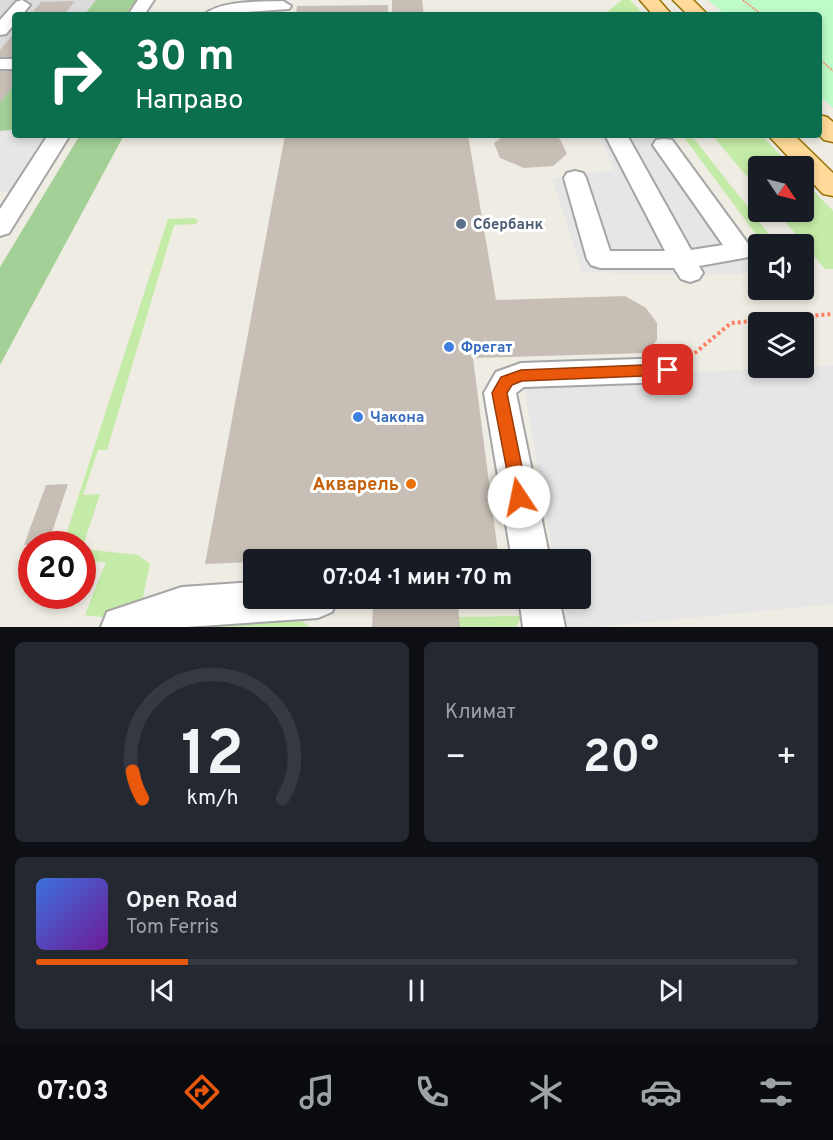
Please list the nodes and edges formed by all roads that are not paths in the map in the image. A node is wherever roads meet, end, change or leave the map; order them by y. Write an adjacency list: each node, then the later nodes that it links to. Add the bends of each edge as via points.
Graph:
1 (649, 0): 8 (main road)
2 (665, 0): 9 (main road)
3 (682, 0): 10 (main road)
4 (22, 5): 6 (street)
5 (283, 6): 7 (street, via 228,7)
6 (16, 12)
7 (218, 12)
8 (660, 12)
9 (677, 12)
10 (696, 12)
11 (12, 16): 12 (street)
12 (0, 30)
13 (822, 125): 14 (main road)
14 (833, 135)
15 (57, 138): 23 (street)
16 (618, 138): 24 (street)
17 (783, 138): 22 (main road)
18 (809, 138): 20 (main road)
19 (664, 145): 24 (street, via 740,251)
20 (833, 161)
21 (575, 178): 24 (street, via 600,259)
22 (833, 188)
23 (0, 228)
24 (687, 267)
25 (679, 364): 26 (street, via 521,375 507,381 500,393)
26 (529, 549)
27 (243, 603): 29 (street, via 182,607)
28 (541, 609): 30 (street)
29 (122, 627)
30 (544, 627)

